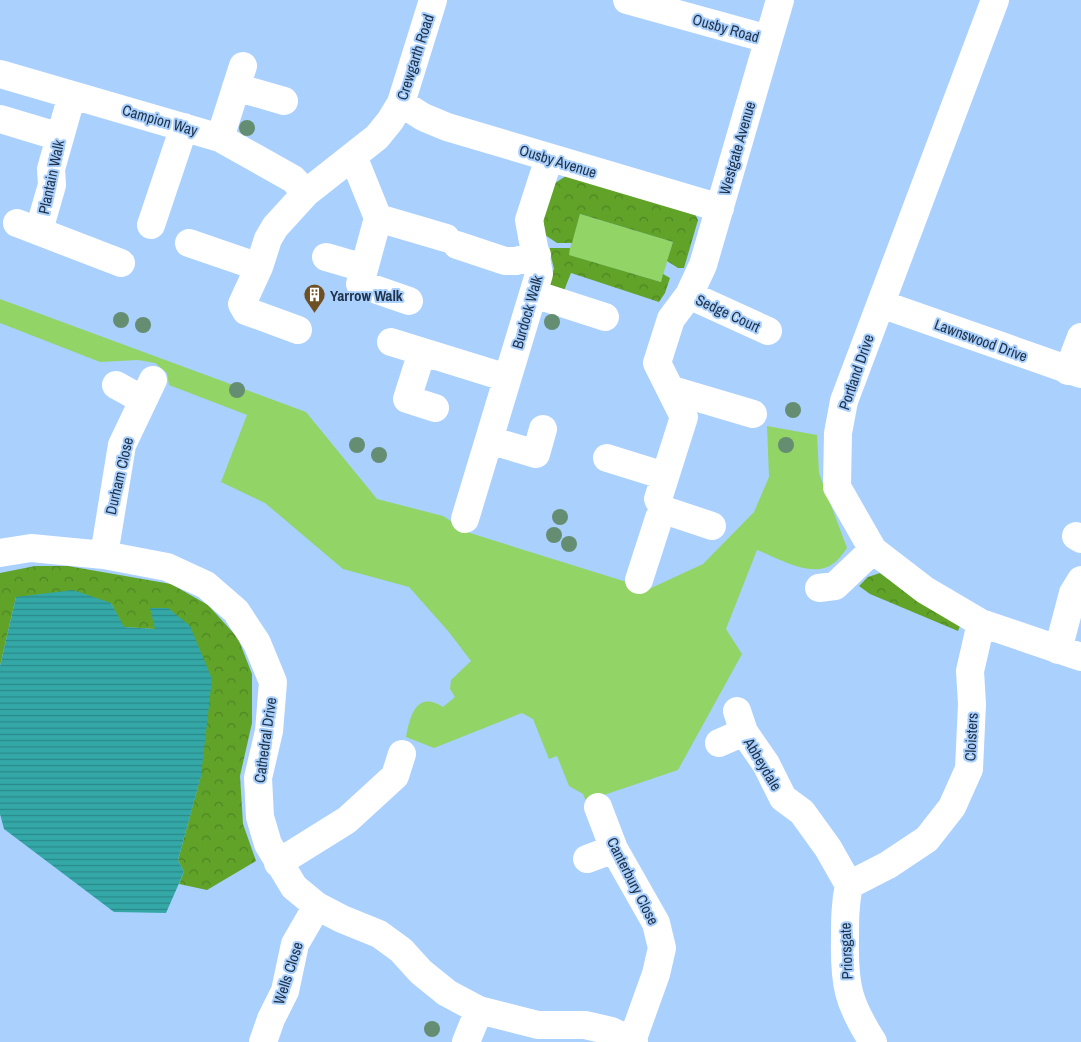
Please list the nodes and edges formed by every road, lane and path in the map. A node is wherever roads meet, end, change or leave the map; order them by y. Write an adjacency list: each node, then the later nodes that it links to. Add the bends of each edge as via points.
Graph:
1 (627, 0): 5 (street, Ousby Road)
2 (780, 0): 5 (street, Westgate Avenue)
3 (995, 0): 29 (street, Portland Drive)
4 (425, 2): 9 (street, Crewgarth Road)
5 (768, 39): 17 (street, Westgate Avenue)
6 (0, 74): 7 (street, Campion Way)
7 (72, 95): 11 (street, Campion Way); 12 (street, Plantain Walk)
8 (284, 101): 13 (street, via 240,76)
9 (400, 103): 14 (street, Crewgarth Road, via 377,137); 15 (street, Ousby Avenue, via 447,127)
10 (0, 119): 12 (street)
11 (184, 127): 13 (street, Campion Way); 19 (street)
12 (60, 137): 23 (street, Plantain Walk, via 50,169 52,185 28,227)
13 (220, 138): 16 (street, Campion Way, via 293,179)
14 (351, 158): 16 (street, Crewgarth Road); 18 (street)
15 (549, 158): 17 (street, Ousby Avenue); 21 (street, Burdock Walk, via 529,220)
16 (306, 193): 24 (street, Crewgarth Road, via 275,227)
17 (720, 208): 27 (street, Westgate Avenue, via 703,264)
18 (378, 218): 21 (street, via 505,261); 25 (street)
19 (151, 225)
20 (189, 243): 24 (street)
21 (537, 255): 26 (street, Burdock Walk, via 540,274)
22 (326, 257): 25 (street)
23 (121, 262)
24 (259, 267): 31 (street, Crewgarth Road, via 242,304 246,311)
25 (362, 276): 28 (street)
26 (534, 294): 30 (street); 37 (street, Burdock Walk)
27 (689, 295): 32 (street, Sedge Court); 39 (street, Westgate Avenue, via 671,318 656,363)
28 (409, 302)
29 (881, 304): 36 (street, Lawnswood Drive); 49 (street, Portland Drive, via 844,400 838,433 838,487)
30 (605, 317)
31 (298, 330)
32 (768, 331)
33 (1081, 338): 36 (street)
34 (391, 342): 35 (street)
35 (422, 352): 37 (street); 40 (street, via 407,399)
36 (1074, 373)
37 (507, 378): 43 (street, Burdock Walk)
38 (116, 385): 51 (street, Durham Close, via 148,390 122,445)
39 (672, 390): 41 (street); 45 (street, Westgate Avenue, via 684,416)
40 (435, 408)
41 (753, 414)
42 (543, 429): 43 (street, via 536,454)
43 (489, 440): 47 (street, Burdock Walk)
44 (607, 458): 45 (street)
45 (665, 476): 46 (street, Westgate Avenue, via 658,499)
46 (664, 510): 48 (street); 52 (street)
47 (465, 519)
48 (712, 526)
49 (873, 550): 54 (street); 55 (street, Portland Drive, via 925,590)
50 (0, 552): 51 (street, Cathedral Drive, via 31,548)
51 (104, 554): 62 (street, Cathedral Drive, via 167,567 206,585 236,611 258,643 273,682 269,731 258,778 260,818)
52 (639, 580)
53 (1081, 580): 56 (street, via 1073,593)
54 (829, 590)
55 (981, 623): 56 (street, Portland Drive); 63 (street, Cloisters, via 970,671 969,769 952,808 927,839 888,865)
56 (1069, 653)
57 (734, 729): 63 (street, Abbeydale, via 766,764 782,798 802,812)
58 (402, 754): 62 (street, via 395,776 347,820)
59 (598, 807): 60 (street, Canterbury Close)
60 (614, 849): 61 (street); 66 (street, Canterbury Close, via 656,923 662,948)
61 (587, 859)
62 (278, 863): 64 (street, Cathedral Drive, via 294,887)
63 (849, 885): 69 (street, Priorsgate, via 845,904 844,970 850,1000)
64 (318, 906): 65 (street, Cathedral Drive, via 379,934 447,993); 67 (street, Wells Close, via 295,944 285,991)
65 (479, 1010): 66 (street, Cathedral Drive, via 538,1025 585,1025 612,1031); 68 (street)
66 (633, 1041)
67 (263, 1042)
68 (466, 1042)
69 (873, 1042)

